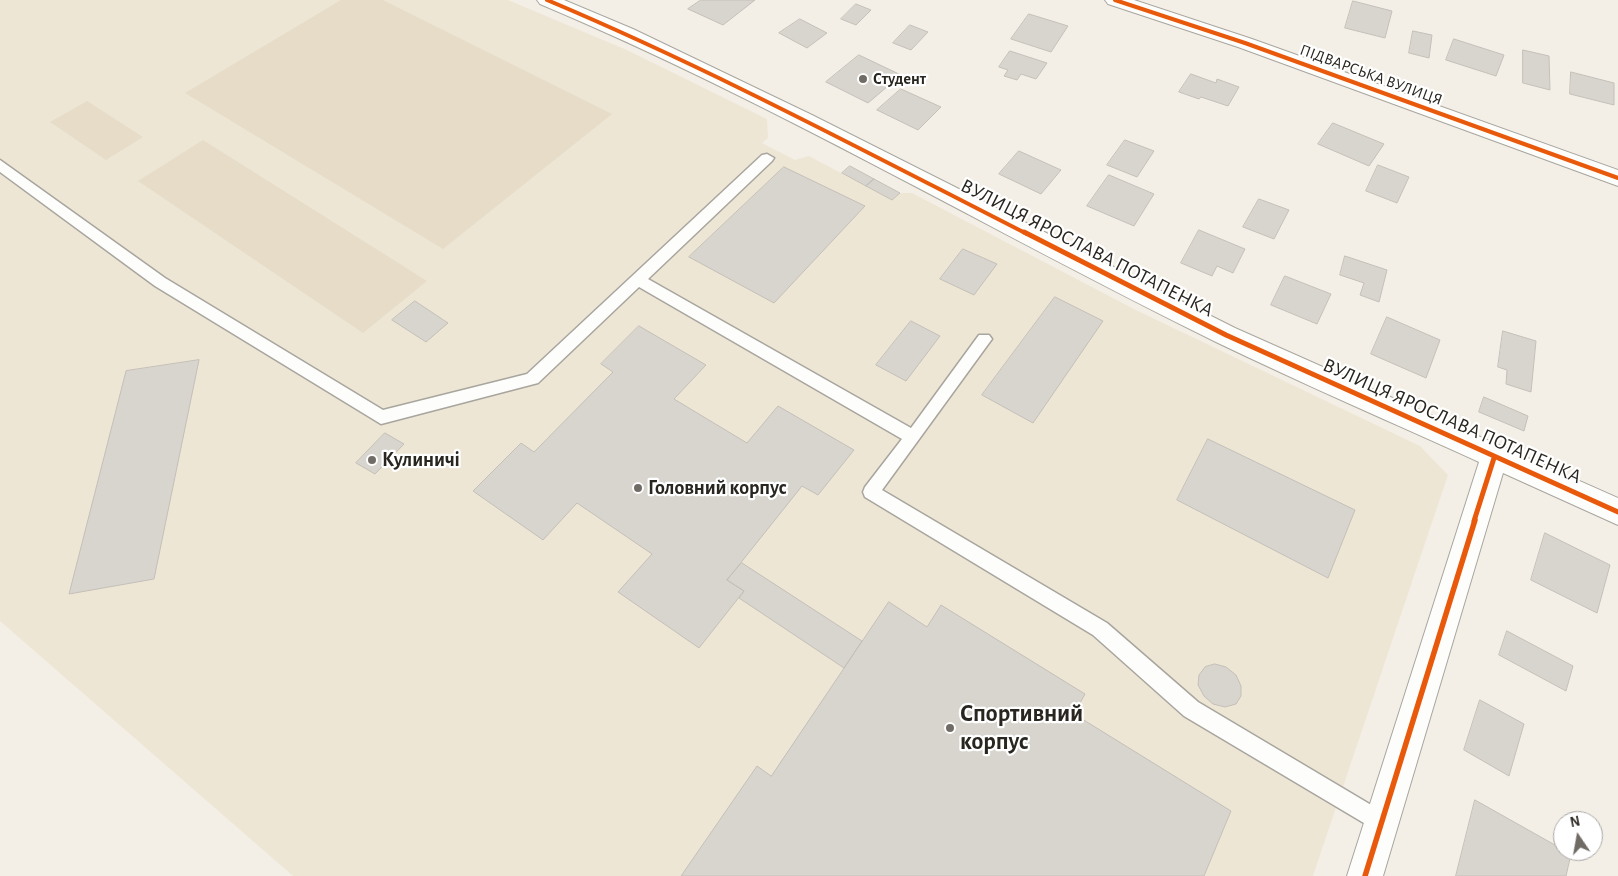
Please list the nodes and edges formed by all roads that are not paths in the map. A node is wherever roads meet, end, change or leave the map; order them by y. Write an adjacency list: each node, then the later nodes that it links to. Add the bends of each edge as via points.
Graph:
1 (547, 0): 9 (street, ВУЛИЦЯ ЯРОСЛАВА ПОТАПЕНКА, via 626,33 788,111 1226,335)
2 (1114, 0): 5 (street, ПІДВАРСЬКА ВУЛИЦЯ, via 1246,43)
3 (766, 158): 6 (lane)
4 (0, 165): 6 (lane, via 160,282 381,417 532,378)
5 (1618, 178)
6 (636, 280): 8 (lane)
7 (984, 339): 8 (lane)
8 (913, 437): 11 (lane, via 871,492 1100,629 1192,708)
9 (1494, 458): 10 (street, ВУЛИЦЯ ЯРОСЛАВА ПОТАПЕНКА); 11 (street)
10 (1618, 512)
11 (1381, 822): 12 (street)
12 (1365, 876)

